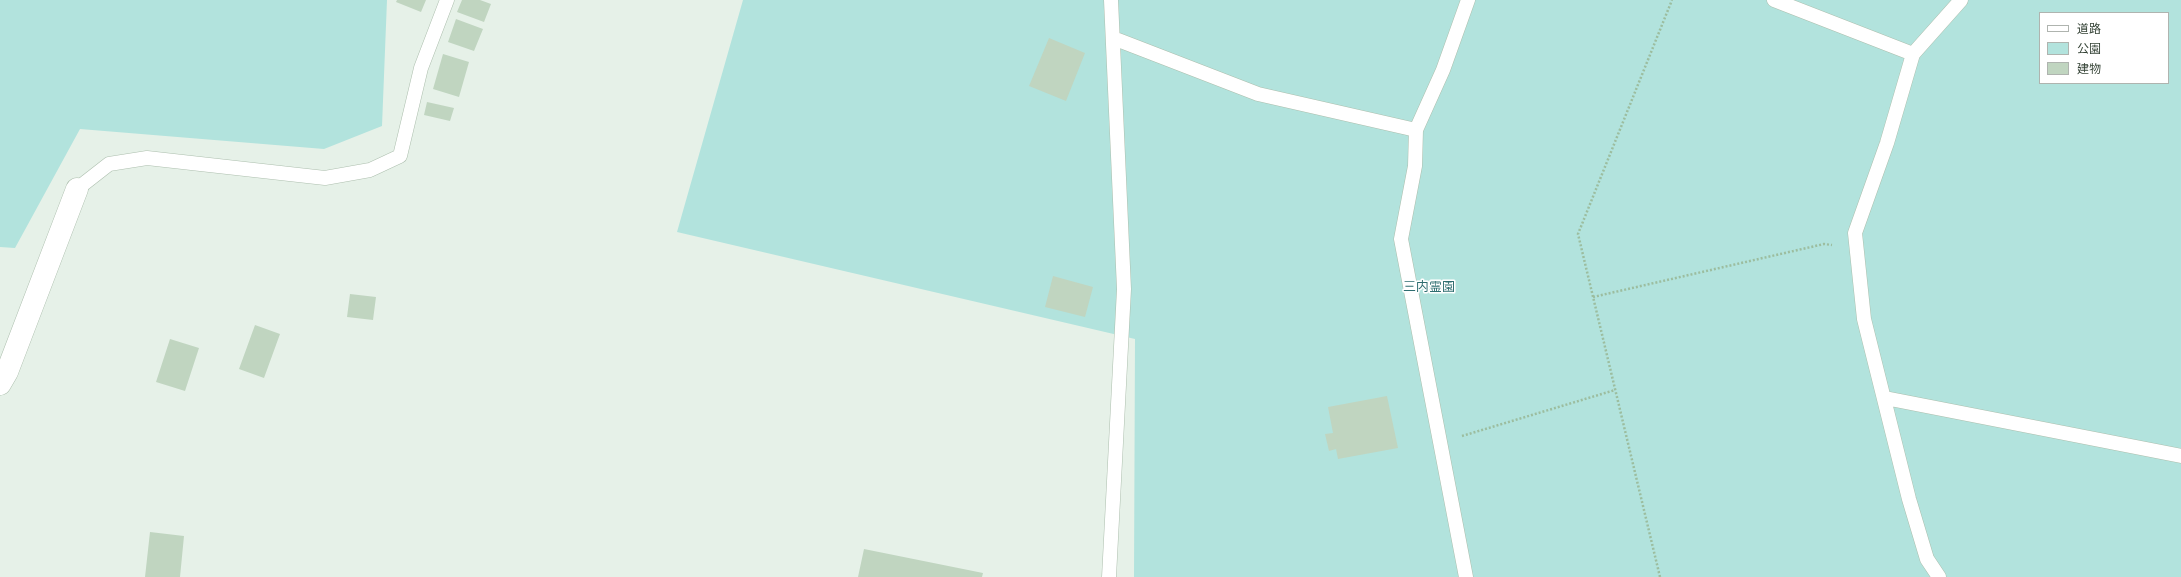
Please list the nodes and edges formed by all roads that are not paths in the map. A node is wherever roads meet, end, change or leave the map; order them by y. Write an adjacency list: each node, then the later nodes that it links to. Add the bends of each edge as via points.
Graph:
1 (447, 0): 9 (lane, via 421,68 400,156 370,170 325,178 147,158 109,164)
2 (1111, 0): 6 (lane)
3 (1468, 0): 8 (lane, via 1443,70)
4 (1774, 0): 7 (lane)
5 (1961, 0): 7 (lane)
6 (1113, 38): 8 (lane, via 1258,94); 13 (lane, via 1124,289)
7 (1913, 54): 11 (lane, via 1887,143 1855,233 1864,319)
8 (1416, 130): 14 (lane, via 1415,166 1401,239)
9 (77, 189): 10 (street, via 10,365)
10 (0, 384)
11 (1885, 398): 12 (lane); 15 (lane, via 1909,499 1927,559)
12 (2181, 456)
13 (1109, 577)
14 (1466, 577)
15 (1939, 577)

